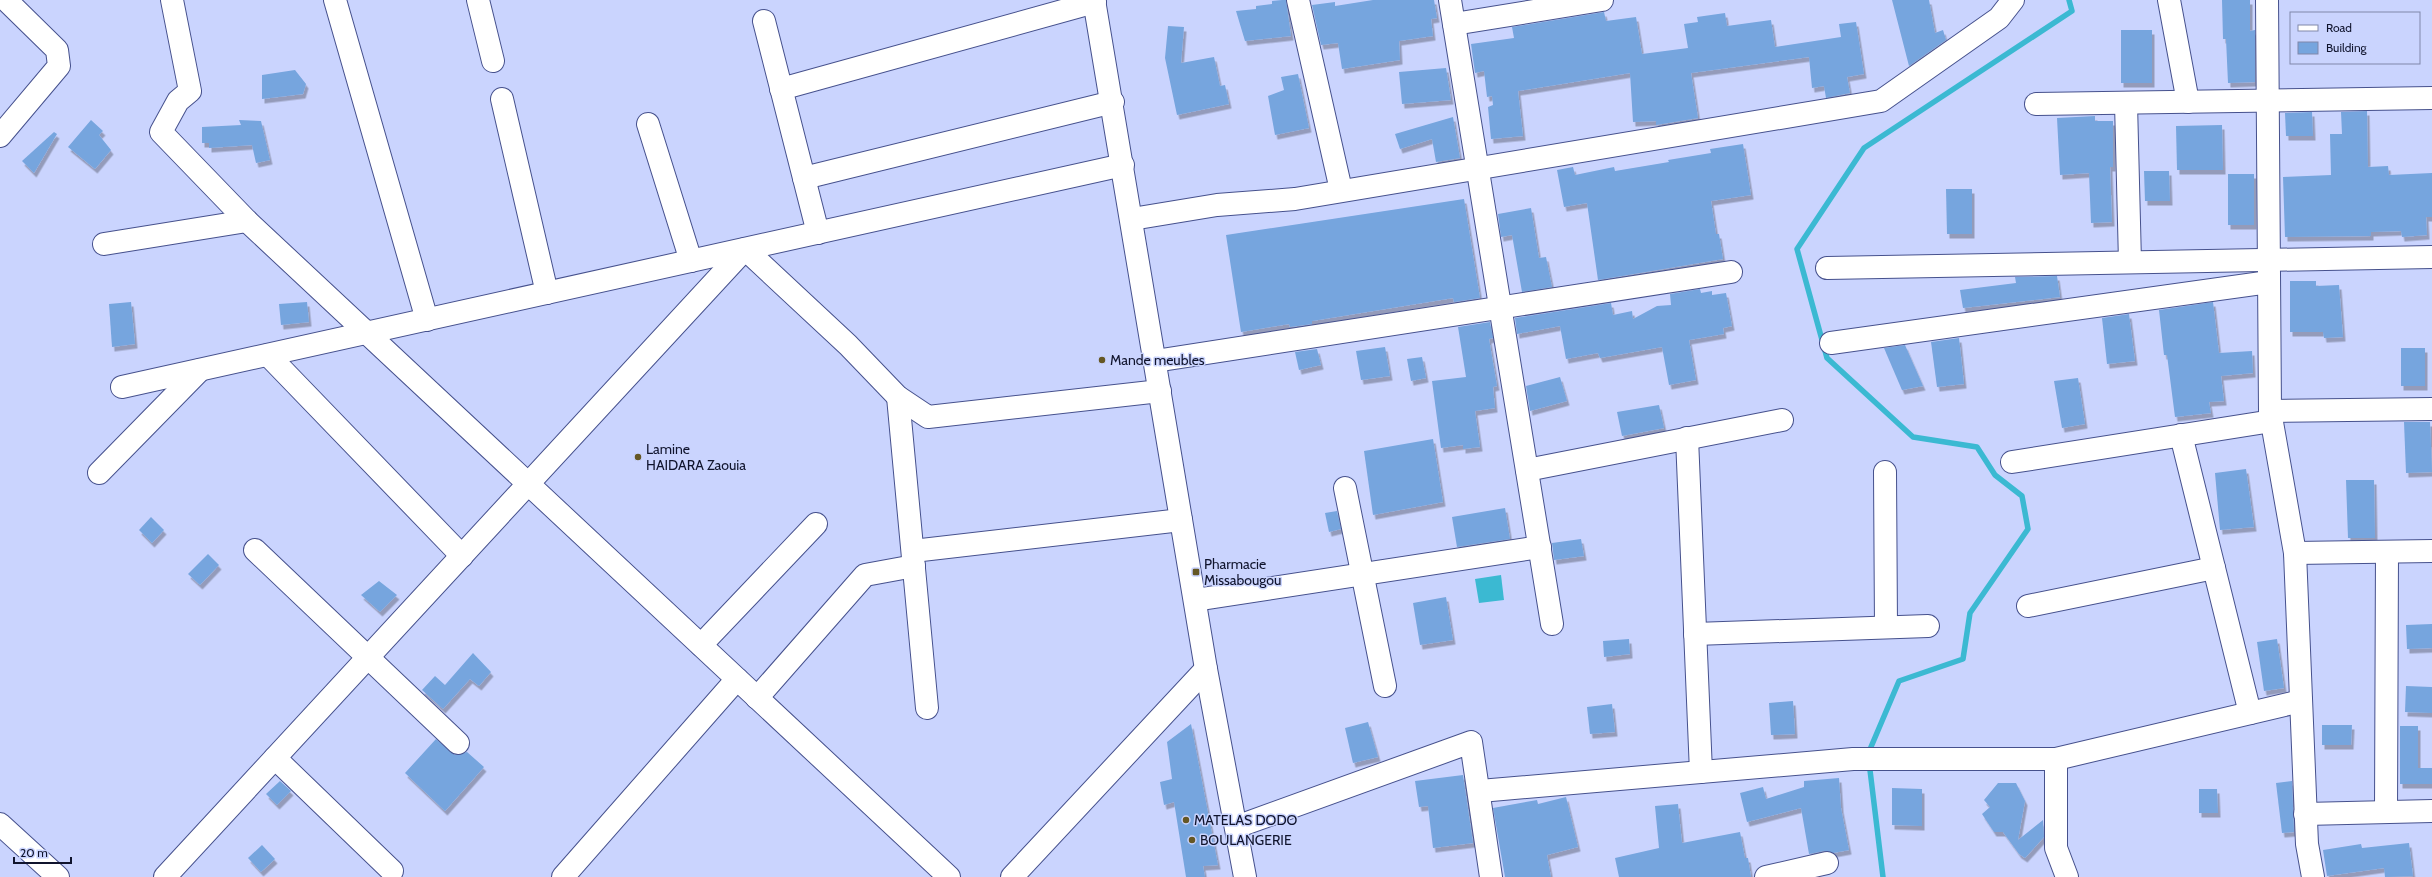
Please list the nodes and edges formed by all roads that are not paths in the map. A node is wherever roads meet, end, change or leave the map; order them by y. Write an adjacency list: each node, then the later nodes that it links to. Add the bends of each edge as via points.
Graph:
1 (6, 0): 24 (street, via 57,50 59,66)
2 (172, 0): 30 (street, via 190,91 178,102 160,132)
3 (335, 0): 43 (street)
4 (478, 0): 14 (street)
5 (1298, 0): 28 (street)
6 (1450, 0): 13 (street)
7 (1602, 0): 13 (street)
8 (2013, 0): 26 (street, via 1998,18 1881,100)
9 (2169, 0): 20 (street)
10 (2267, 0): 18 (street)
11 (1095, 1): 15 (street); 19 (street)
12 (764, 21): 15 (street)
13 (1454, 24): 26 (street)
14 (493, 61)
15 (781, 90): 27 (street)
16 (2432, 98): 18 (street)
17 (502, 99): 41 (street)
18 (2268, 100): 20 (street); 35 (street)
19 (1112, 102): 25 (street); 27 (street)
20 (2188, 102): 21 (street)
21 (2126, 103): 22 (street); 37 (street)
22 (2036, 104)
23 (648, 124): 36 (street)
24 (0, 136)
25 (1123, 165): 29 (street); 31 (street)
26 (1478, 168): 28 (street); 42 (street)
27 (804, 178): 31 (street)
28 (1341, 190): 29 (street, via 1295,199 1217,205)
29 (1132, 219): 47 (street)
30 (247, 221): 32 (street); 44 (street)
31 (818, 233): 33 (street)
32 (104, 244)
33 (745, 249): 36 (street); 51 (street, via 848,345); 61 (street)
34 (2432, 257): 35 (street)
35 (2269, 260): 37 (street); 40 (street)
36 (691, 261): 41 (street)
37 (2130, 262): 38 (street)
38 (1827, 268)
39 (1731, 272): 42 (street)
40 (2269, 282): 45 (street); 53 (street)
41 (547, 293): 43 (street)
42 (1500, 308): 47 (street); 58 (street)
43 (427, 320): 44 (street)
44 (366, 332): 46 (street); 61 (street)
45 (1831, 342)
46 (268, 355): 48 (street); 70 (street)
47 (1155, 361): 50 (street)
48 (200, 370): 49 (street); 60 (street)
49 (122, 387)
50 (1160, 391): 51 (street, via 928,417); 63 (street)
51 (898, 396): 71 (street)
52 (2432, 409): 53 (street)
53 (2271, 416): 55 (street); 69 (street)
54 (1782, 420): 56 (street)
55 (2181, 435): 57 (street); 72 (street)
56 (1687, 438): 58 (street); 79 (street)
57 (2012, 462)
58 (1527, 470): 65 (street)
59 (1885, 472): 78 (street)
60 (100, 473)
61 (528, 484): 70 (street); 80 (street)
62 (1345, 488): 73 (street)
63 (1181, 520): 71 (street); 74 (street)
64 (816, 524): 80 (street)
65 (1540, 547): 73 (street); 76 (street)
66 (255, 550): 81 (street)
67 (2432, 551): 68 (street)
68 (2387, 552): 69 (street); 95 (street)
69 (2295, 553): 86 (street)
70 (462, 556): 81 (street)
71 (913, 559): 85 (street, via 865,575); 87 (street)
72 (2214, 568): 75 (street); 88 (street)
73 (1362, 574): 74 (street); 84 (street)
74 (1195, 600): 82 (street)
75 (2028, 606)
76 (1552, 624)
77 (1928, 626): 78 (street)
78 (1886, 627): 79 (street)
79 (1696, 634): 92 (street)
80 (701, 645): 83 (street)
81 (368, 658): 89 (street); 90 (street)
82 (1206, 669): 98 (street); 105 (street)
83 (737, 679): 85 (street); 103 (street)
84 (1385, 686)
85 (757, 698): 104 (street)
86 (2301, 701): 88 (street); 96 (street)
87 (927, 708)
88 (2250, 713): 91 (street)
89 (458, 743)
90 (275, 758): 100 (street); 102 (street)
91 (2056, 759): 92 (street, via 1853,759); 109 (street, via 2056,848)
92 (1701, 772): 93 (street)
93 (1480, 791): 98 (street, via 1471,742); 107 (street)
94 (2432, 811): 95 (street)
95 (2386, 812): 96 (street)
96 (2305, 814): 110 (street, via 2307,844)
97 (0, 824): 101 (street)
98 (1236, 827): 106 (street)
99 (1826, 863): 108 (street)
100 (392, 871)
101 (58, 877)
102 (165, 877)
103 (563, 877)
104 (949, 877)
105 (1012, 877)
106 (1245, 877)
107 (1491, 877)
108 (1766, 877)
109 (2067, 877)
110 (2314, 877)

